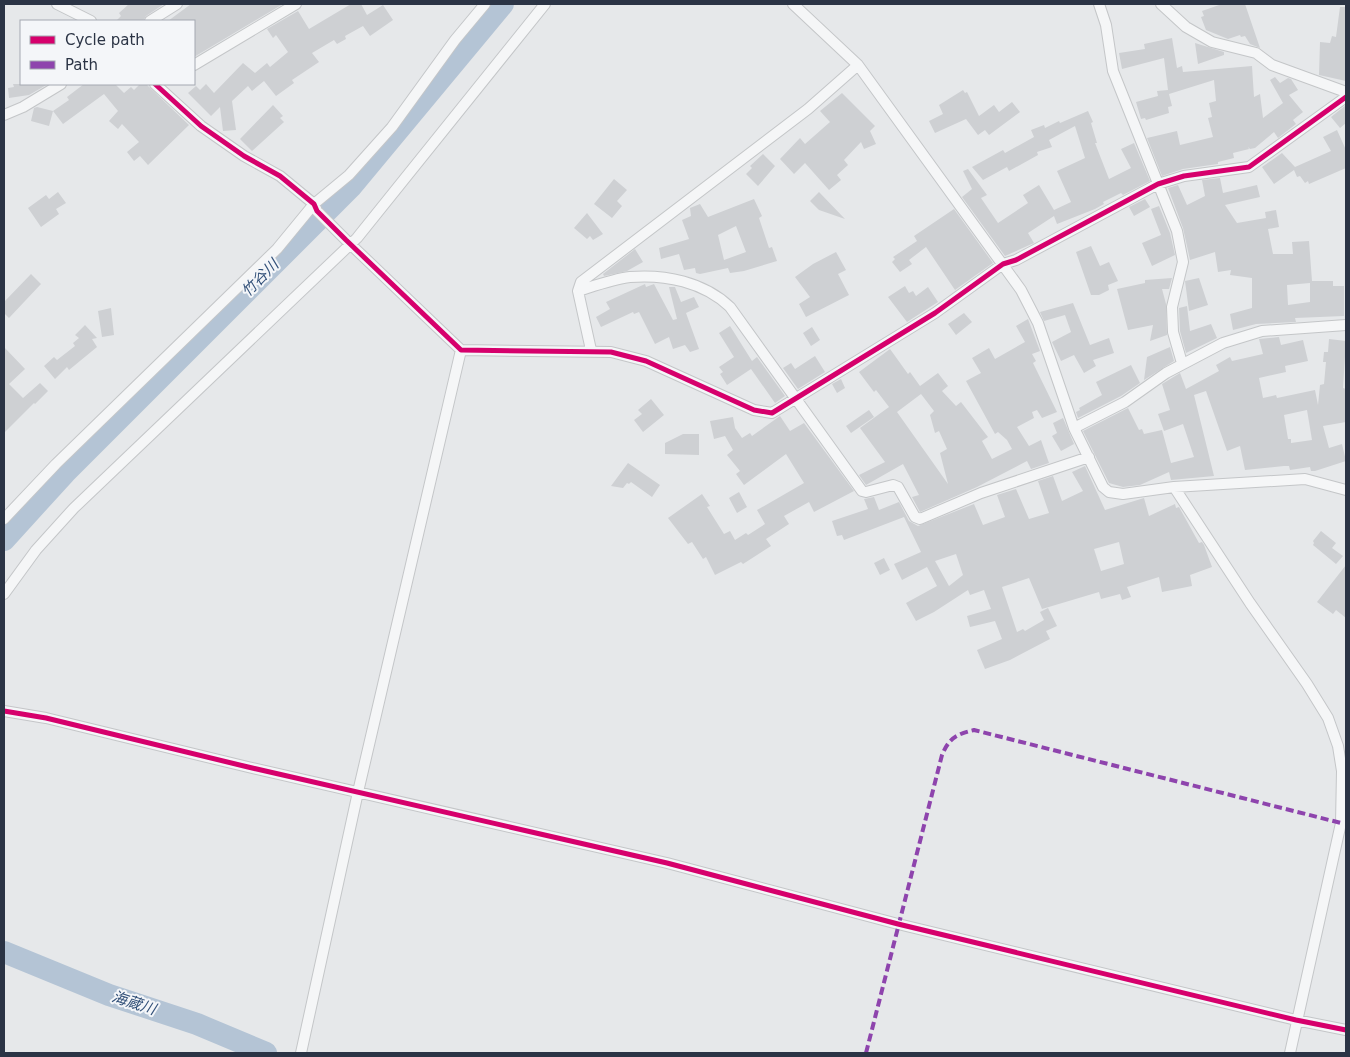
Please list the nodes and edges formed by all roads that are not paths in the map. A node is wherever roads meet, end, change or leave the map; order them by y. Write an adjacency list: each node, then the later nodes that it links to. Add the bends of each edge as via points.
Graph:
1 (57, 4): 9 (street)
2 (177, 4): 10 (street)
3 (296, 4): 11 (street)
4 (485, 4): 21 (street, via 392,127)
5 (545, 4): 22 (street)
6 (793, 4): 12 (street)
7 (1099, 4): 20 (street, via 1106,24 1113,71)
8 (1161, 4): 17 (street, via 1186,27 1212,42 1256,53 1272,66)
9 (89, 20)
10 (152, 20)
11 (195, 63)
12 (858, 65): 23 (street); 24 (street, via 808,109 581,282)
13 (59, 85): 19 (street)
14 (156, 85): 16 (street)
15 (171, 85): 16 (street)
16 (164, 92): 21 (street, via 202,126 244,156 280,176)
17 (1346, 92)
18 (1346, 97): 20 (street, via 1249,167 1184,176)
19 (4, 115)
20 (1158, 184): 23 (street); 28 (street, via 1178,231 1183,262 1172,307 1173,332)
21 (315, 208): 22 (street); 34 (street)
22 (348, 242): 26 (street); 35 (street, via 74,508 36,550)
23 (1004, 264): 29 (street, via 935,313); 30 (street, via 1038,323)
24 (578, 291): 27 (street); 29 (street, via 628,277 662,276 718,295 730,307)
25 (1346, 325): 28 (street, via 1262,331 1223,343)
26 (462, 350): 27 (street); 37 (street)
27 (591, 350): 29 (street, via 646,361 754,410 772,413)
28 (1182, 363): 30 (street, via 1125,402)
29 (794, 400): 31 (street, via 862,491 893,485 898,487 920,519 981,493)
30 (1074, 428): 31 (street)
31 (1089, 457): 32 (street, via 1103,487 1109,492 1135,493)
32 (1174, 487): 33 (street, via 1305,479); 38 (street, via 1328,718 1342,770)
33 (1346, 490)
34 (4, 519)
35 (4, 594)
36 (4, 711): 37 (street, via 46,718)
37 (358, 792): 39 (street, via 667,863 898,924); 41 (street)
38 (1344, 824): 39 (street)
39 (1296, 1020): 40 (street); 42 (street)
40 (1346, 1030)
41 (301, 1053)
42 (1290, 1053)

